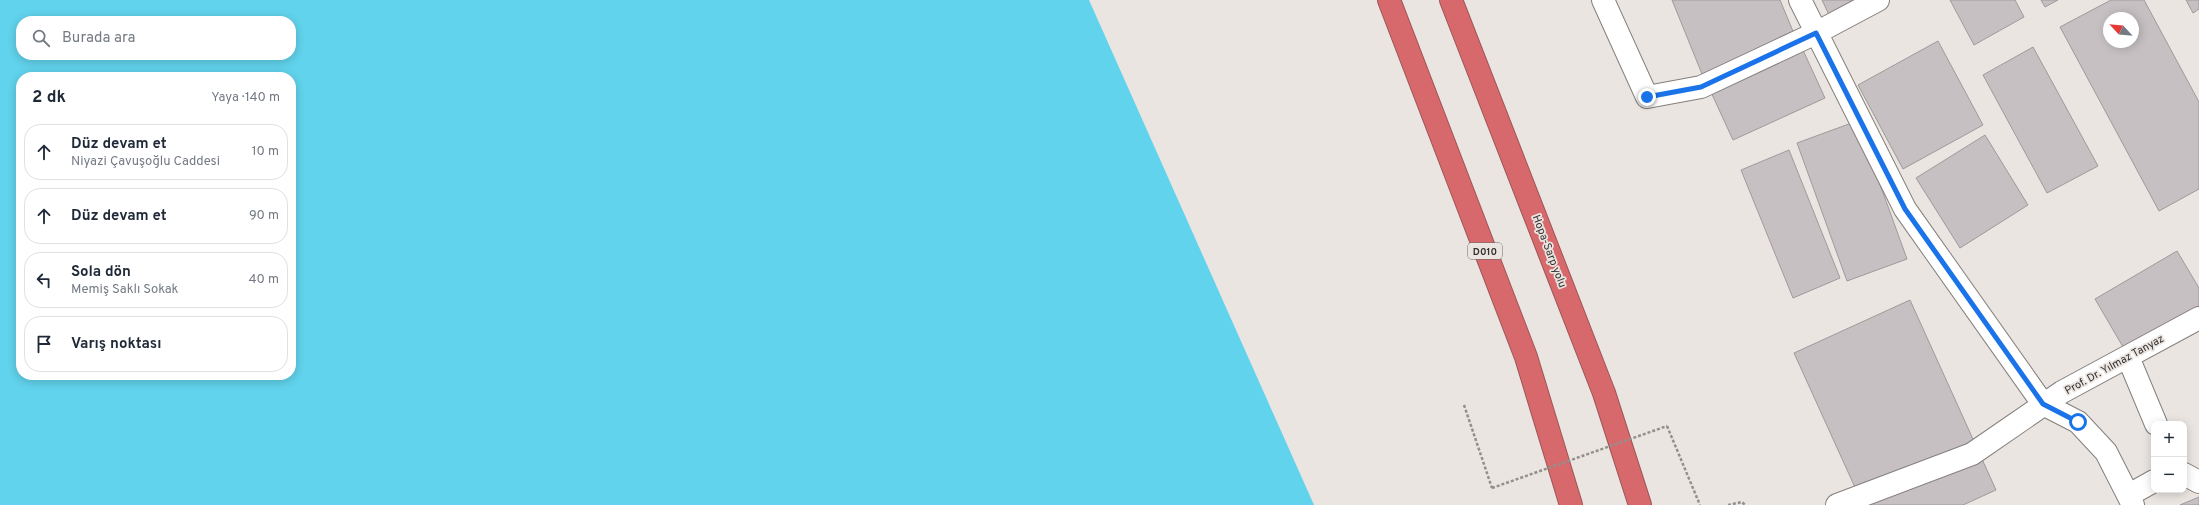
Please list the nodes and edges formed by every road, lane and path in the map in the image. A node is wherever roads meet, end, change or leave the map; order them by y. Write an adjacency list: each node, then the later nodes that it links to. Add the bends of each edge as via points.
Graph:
1 (1389, 0): 16 (highway, D010, via 1526,357)
2 (1451, 0): 17 (highway, Hopa-Sarp yolu, via 1604,393)
3 (1603, 0): 6 (street, via 1647,97 1701,87)
4 (1800, 0): 6 (street)
5 (1878, 0): 6 (street)
6 (1816, 33): 9 (street, via 1905,209)
7 (2199, 318): 8 (street, Prof. Dr. Yılmaz Tanyaz)
8 (2128, 357): 9 (street, Prof. Dr. Yılmaz Tanyaz); 11 (street)
9 (2043, 404): 15 (street, via 2078,422 2106,452); 21 (street, Prof. Dr. Yılmaz Tanyaz, via 1972,454)
10 (1464, 405): 18 (path, bridge, via 1492,488 1667,426)
11 (2155, 421)
12 (2187, 476): 13 (street)
13 (2199, 482)
14 (2151, 483): 15 (street)
15 (2131, 500)
16 (1571, 505)
17 (1640, 505)
18 (1700, 505)
19 (1728, 505): 20 (path, via 1742,502)
20 (1745, 505)
21 (1837, 505)

